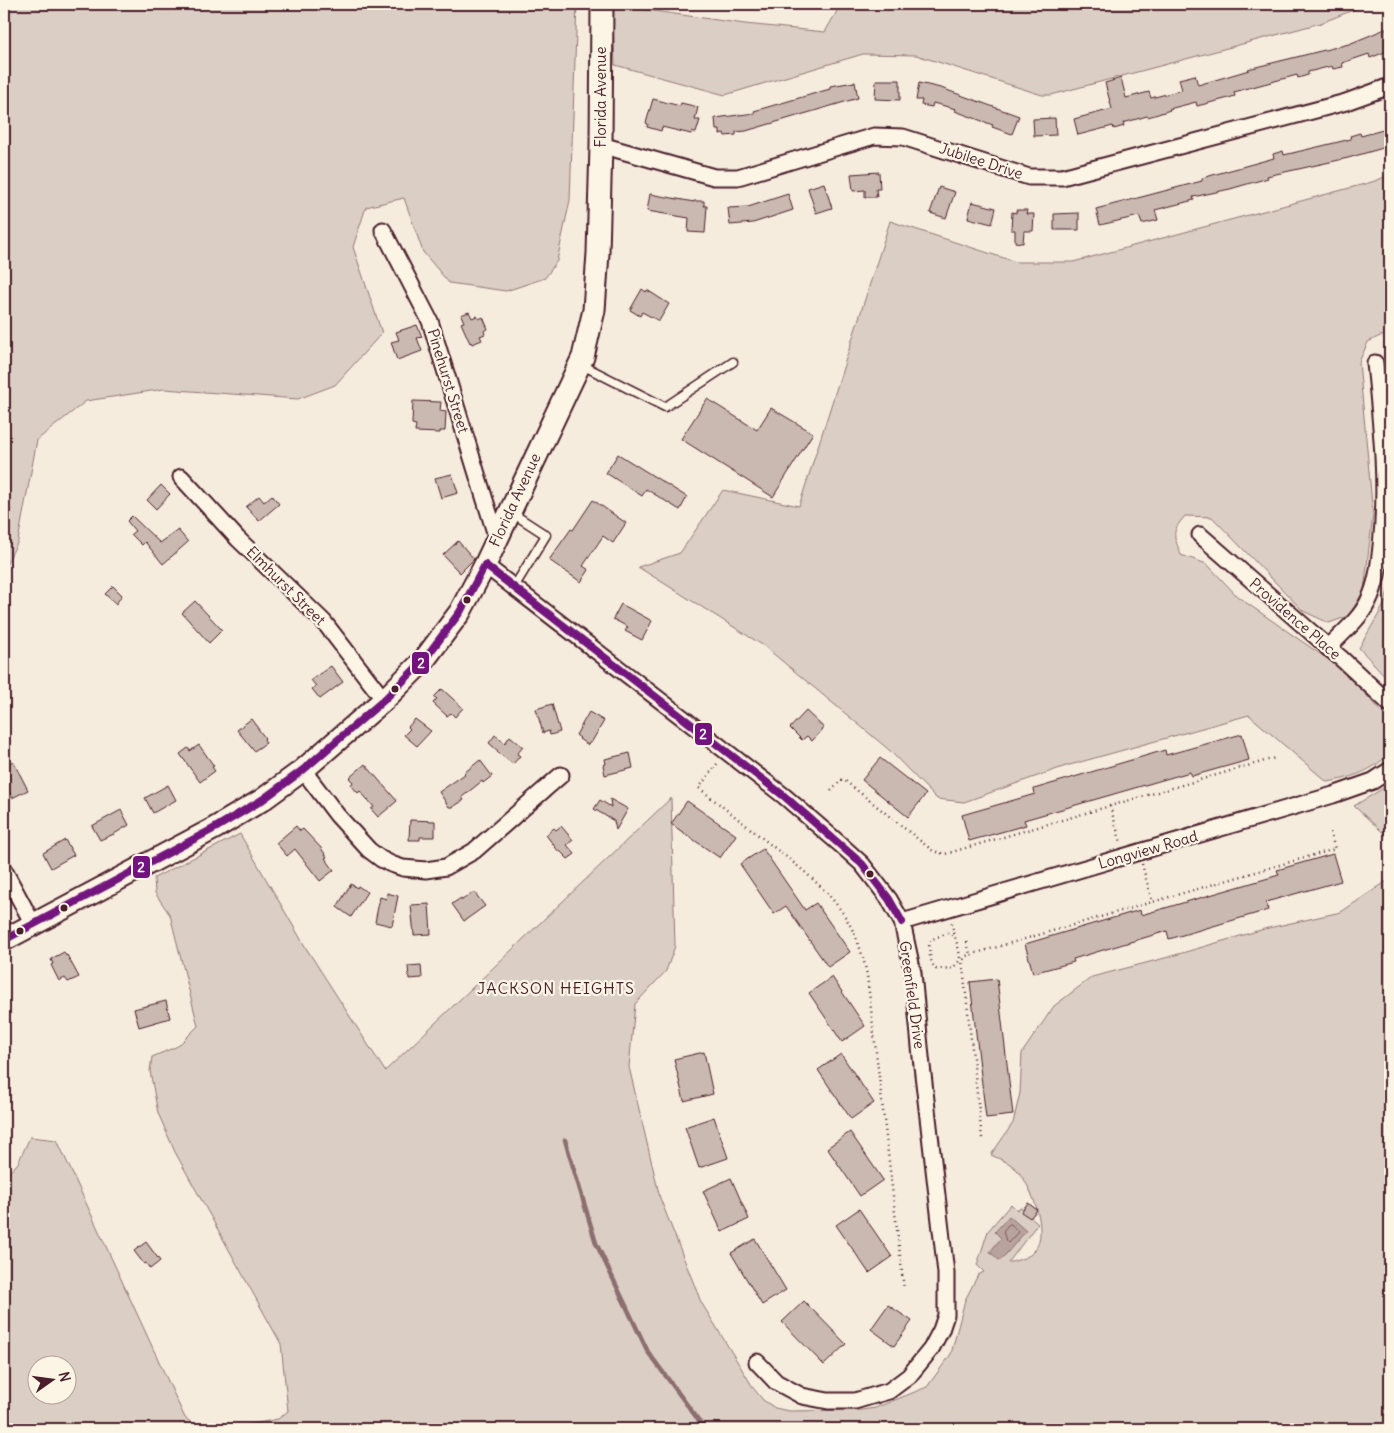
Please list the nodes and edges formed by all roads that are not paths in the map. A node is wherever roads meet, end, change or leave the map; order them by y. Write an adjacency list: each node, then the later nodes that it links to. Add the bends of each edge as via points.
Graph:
1 (602, 4): 3 (main road, Florida Avenue)
2 (1390, 86): 3 (street, Jubilee Drive, via 1346,102 1062,177 1030,177 903,137 874,136 738,177 714,177)
3 (601, 145): 7 (main road, Florida Avenue, via 594,310)
4 (383, 230): 11 (street, Pinehurst Street, via 430,321)
5 (733, 362): 7 (lane, via 665,407)
6 (1375, 362): 14 (street, via 1385,466 1379,570 1368,603)
7 (580, 364): 9 (main road, Florida Avenue)
8 (181, 477): 15 (street, Elmhurst Street, via 238,539 324,622)
9 (510, 512): 11 (main road, Florida Avenue); 13 (lane, via 546,535)
10 (1200, 535): 14 (street, Providence Place)
11 (497, 539): 12 (main road, Florida Avenue)
12 (485, 564): 13 (street, Greenfield Drive); 15 (main road, Florida Avenue, via 460,612 424,660)
13 (514, 587): 21 (street, Greenfield Drive, via 784,796 841,845 862,864)
14 (1328, 648): 16 (street, Providence Place)
15 (384, 700): 17 (main road, Florida Avenue)
16 (1390, 704)
17 (303, 770): 19 (street, via 369,850 391,864 426,870 446,867 474,851); 22 (main road, Florida Avenue, via 215,828)
18 (1390, 770): 21 (street, Longview Road, via 1373,781 1333,796)
19 (561, 776)
20 (4, 870): 22 (street)
21 (902, 922): 24 (street, Greenfield Drive, via 913,972 946,1273 946,1315 926,1357 909,1376 889,1391 855,1401 802,1396 776,1382)
22 (33, 924): 23 (main road, Florida Avenue)
23 (4, 940)
24 (757, 1362)

